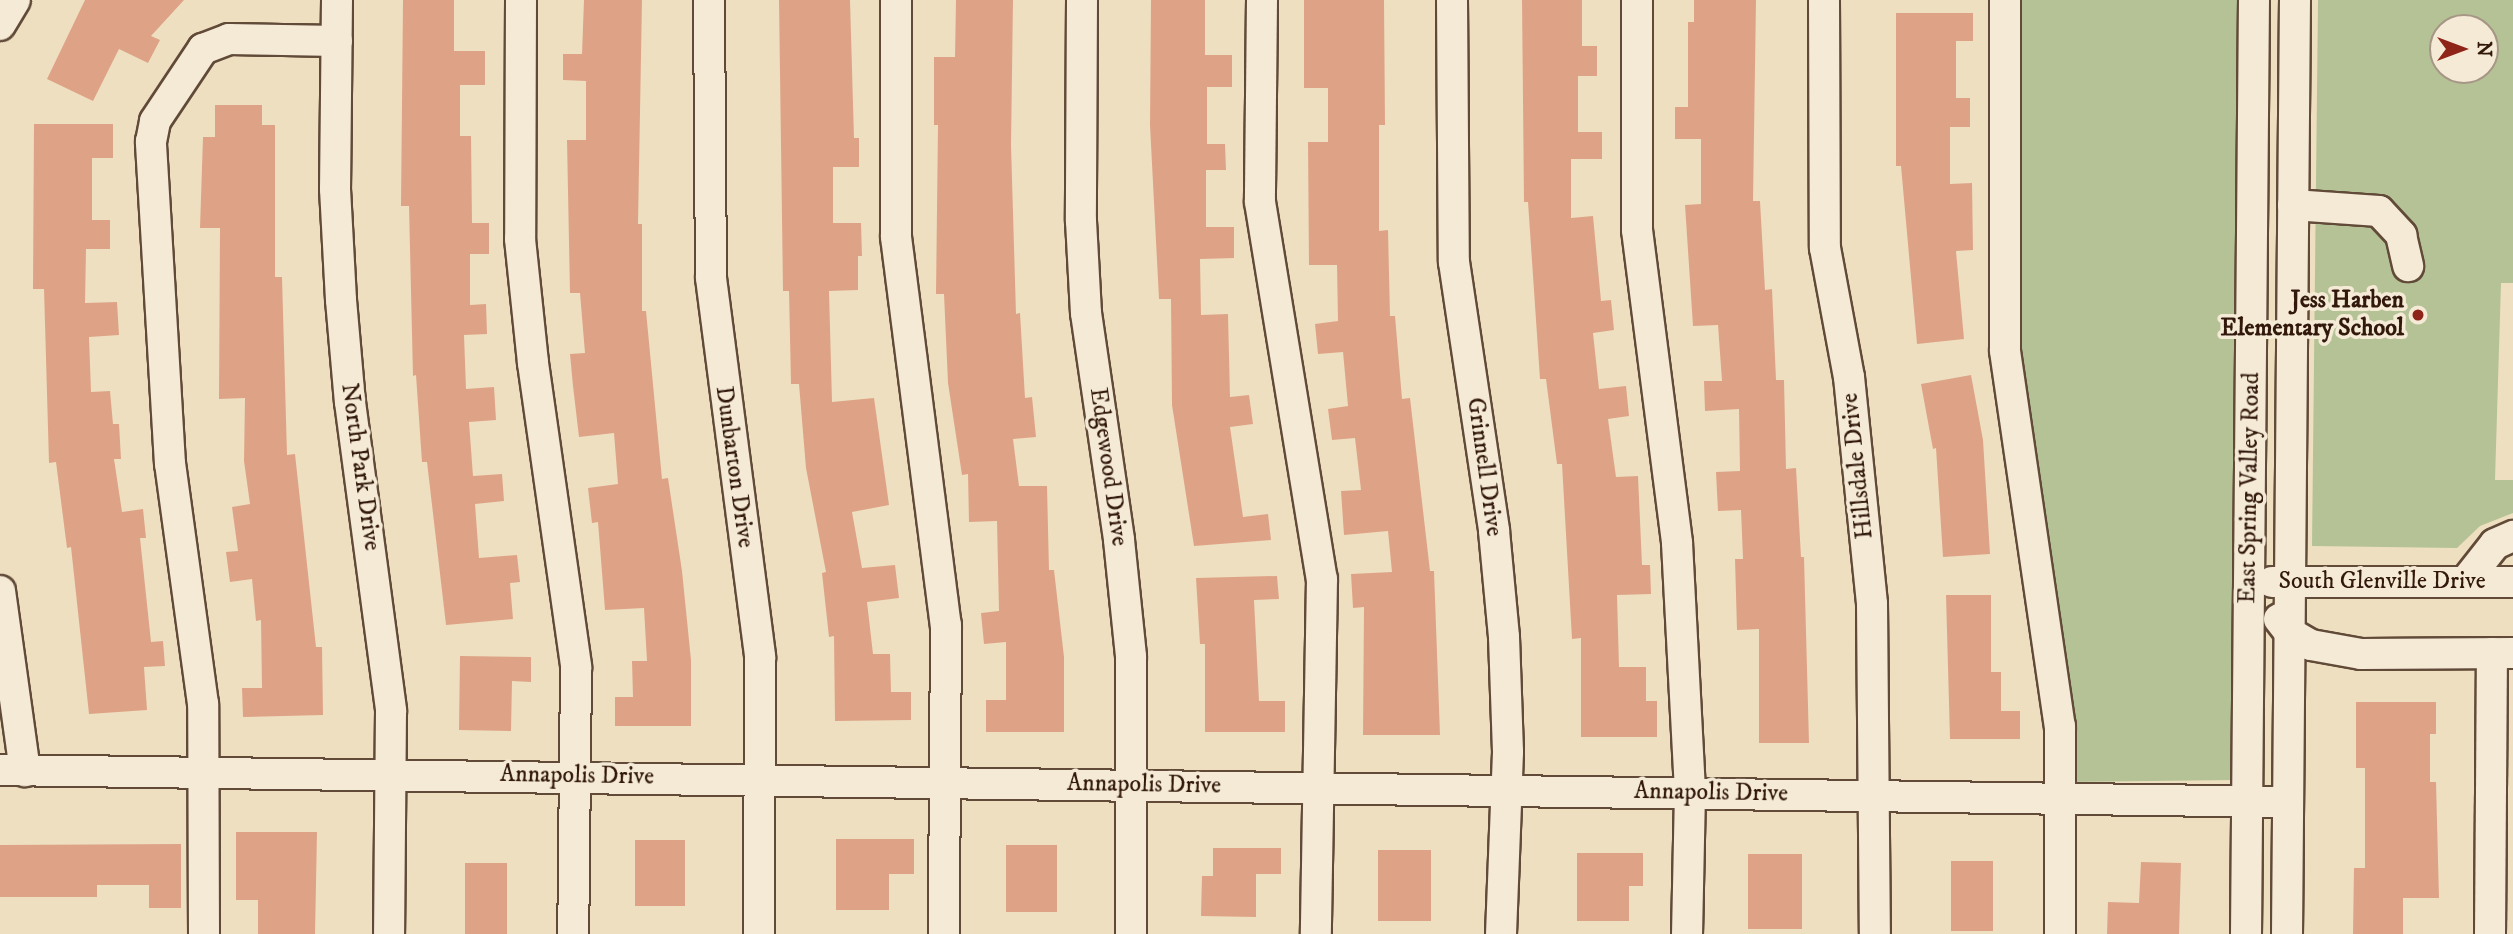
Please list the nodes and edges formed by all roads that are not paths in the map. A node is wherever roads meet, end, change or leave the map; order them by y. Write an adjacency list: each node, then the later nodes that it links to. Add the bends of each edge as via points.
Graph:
1 (15, 0): 14 (street)
2 (337, 0): 15 (street, North Park Drive)
3 (522, 0): 29 (street, via 520,239 576,667)
4 (709, 0): 30 (street, Dunbarton Drive, via 711,278 760,657)
5 (896, 0): 31 (street, via 896,237 947,625)
6 (1082, 0): 32 (street, Edgewood Drive, via 1081,221 1086,313 1121,553 1131,657)
7 (1262, 0): 33 (street, via 1260,202 1322,579)
8 (1452, 0): 34 (street, Grinnell Drive, via 1454,261 1494,531 1504,637)
9 (1637, 0): 35 (street, via 1637,230 1677,543)
10 (1824, 0): 36 (street, Hillsdale Drive, via 1825,248 1849,377 1872,604)
11 (2005, 0): 37 (street, via 2005,351 2060,726)
12 (2254, 0): 19 (street, East Spring Valley Road)
13 (2295, 0): 16 (street, East Spring Valley Road)
14 (0, 25)
15 (337, 41): 27 (street, via 229,39 203,49 155,121 151,142 169,450 203,704); 28 (street, North Park Drive, via 335,189 341,300 350,401 387,658)
16 (2294, 205): 17 (street, via 2379,211 2401,235); 20 (street, East Spring Valley Road)
17 (2408, 266)
18 (2513, 537): 21 (street, via 2496,544)
19 (2249, 582): 20 (street, South Glenville Drive); 24 (street, South Glenville Drive); 38 (street, East Spring Valley Road)
20 (2291, 582): 21 (street, South Glenville Drive); 24 (street, East Spring Valley Road)
21 (2465, 582): 22 (street, South Glenville Drive)
22 (2513, 582)
23 (0, 591): 26 (street)
24 (2290, 633): 25 (street, South Glenville Drive, via 2311,645 2361,654); 39 (street, East Spring Valley Road)
25 (2503, 653): 53 (street)
26 (13, 770): 27 (street, Annapolis Drive)
27 (204, 772): 28 (street, Annapolis Drive); 40 (street)
28 (392, 774): 29 (street, Annapolis Drive); 41 (street, North Park Drive)
29 (575, 776): 30 (street, Annapolis Drive); 42 (street)
30 (761, 779): 31 (street, Annapolis Drive); 43 (street, Dunbarton Drive)
31 (947, 783): 32 (street, Annapolis Drive); 44 (street)
32 (1133, 784): 33 (street, Annapolis Drive); 45 (street, Edgewood Drive)
33 (1318, 787): 34 (street, Annapolis Drive); 46 (street)
34 (1506, 789): 35 (street, Annapolis Drive); 47 (street, Grinnell Drive)
35 (1690, 792): 36 (street, Annapolis Drive); 48 (street)
36 (1876, 796): 37 (street, Annapolis Drive); 49 (street, Hillsdale Drive)
37 (2061, 797): 38 (street, Annapolis Drive); 50 (street)
38 (2247, 801): 39 (street, Annapolis Drive); 51 (street, East Spring Valley Road)
39 (2287, 802): 52 (street, East Spring Valley Road)
40 (204, 934)
41 (389, 934)
42 (573, 934)
43 (759, 934)
44 (944, 934)
45 (1131, 934)
46 (1316, 934)
47 (1501, 934)
48 (1687, 934)
49 (1875, 934)
50 (2060, 934)
51 (2246, 934)
52 (2287, 934)
53 (2490, 934)

